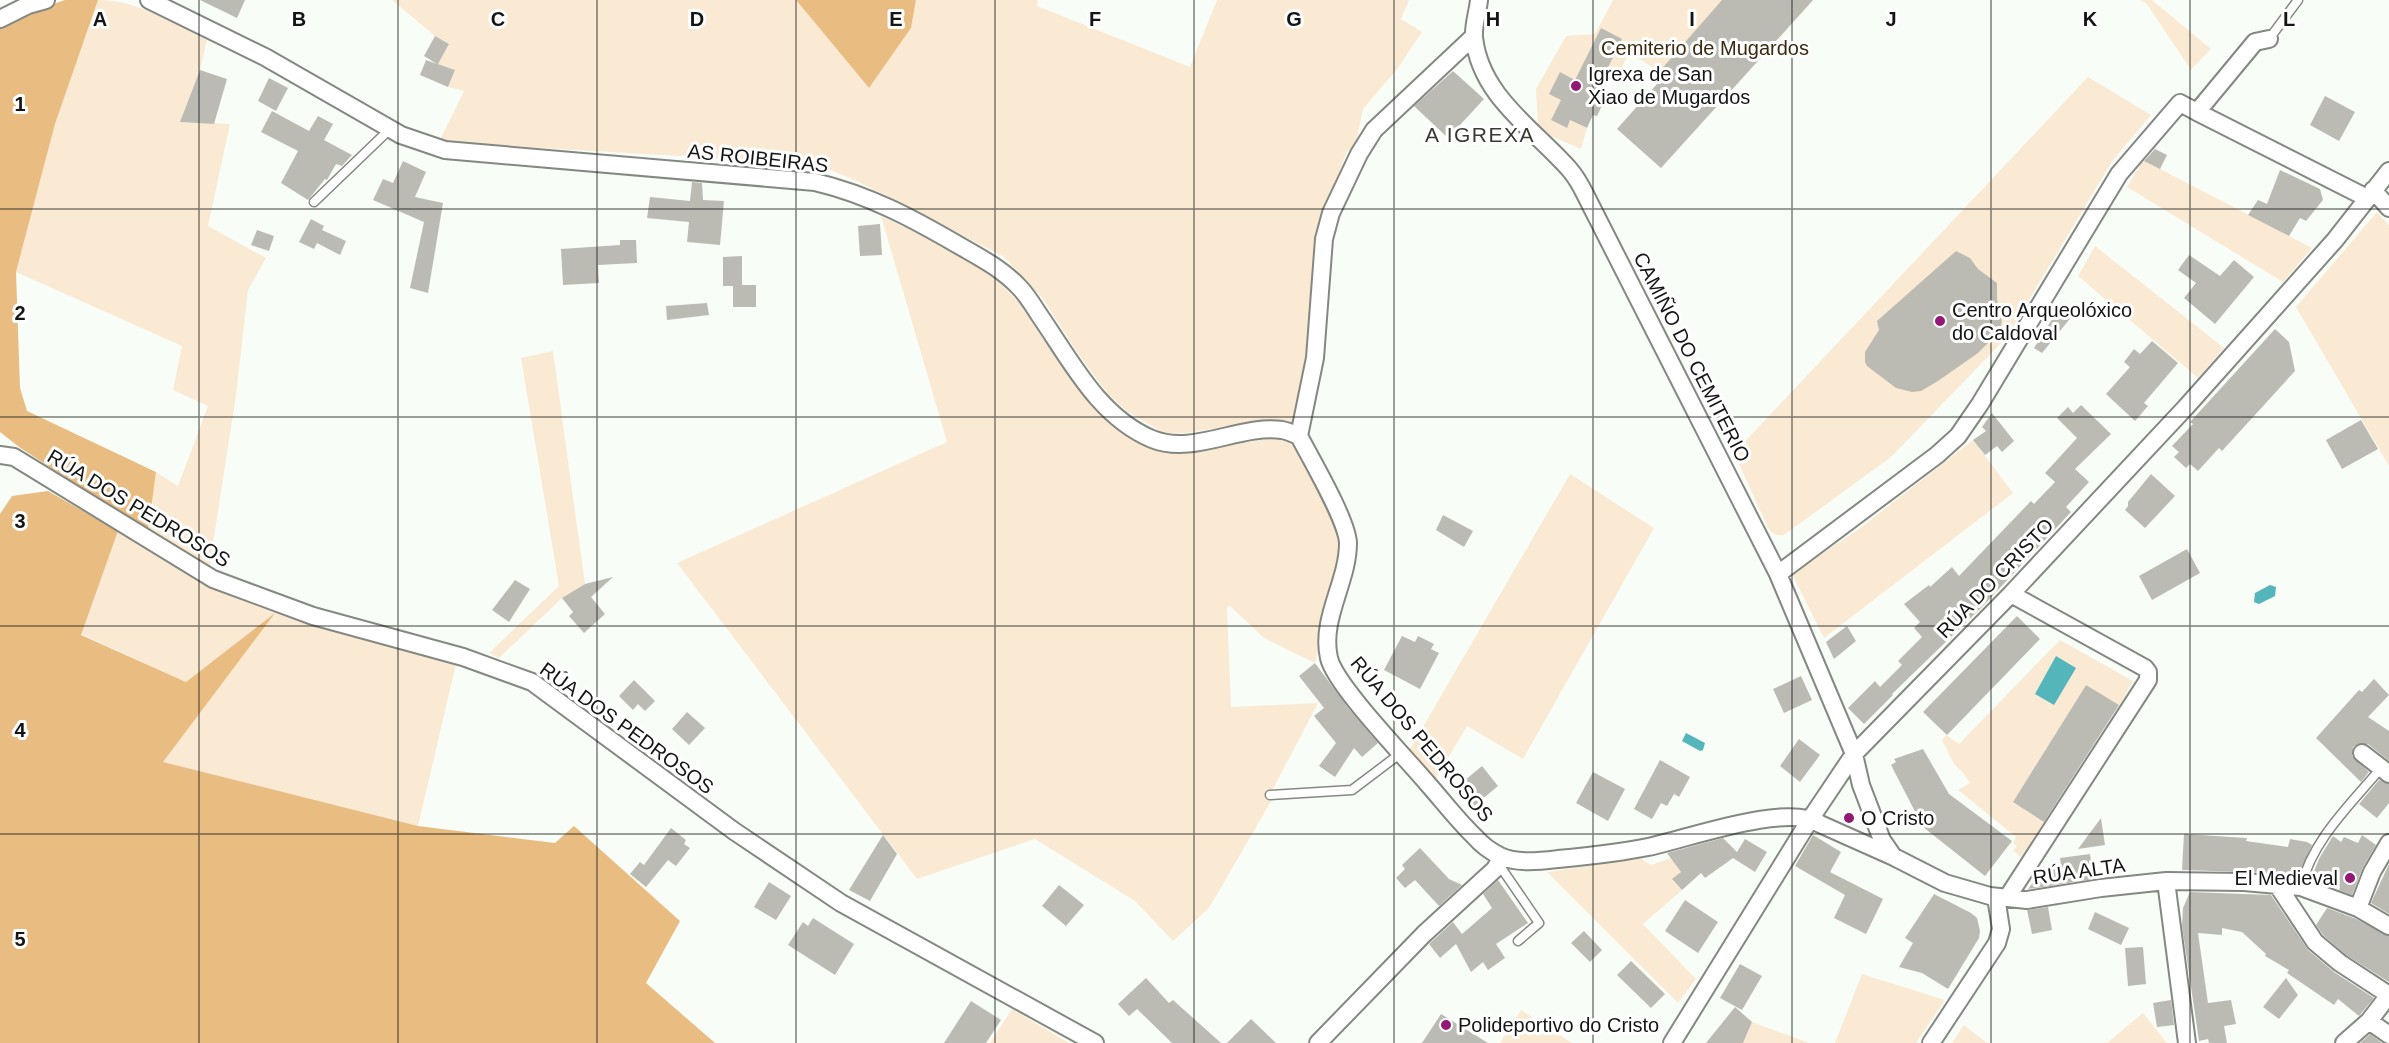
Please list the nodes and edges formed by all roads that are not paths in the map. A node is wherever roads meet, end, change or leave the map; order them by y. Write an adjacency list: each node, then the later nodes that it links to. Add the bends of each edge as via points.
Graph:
1 (46, 0): 5 (street)
2 (149, 0): 9 (street, AS ROIBEIRAS, via 265,57)
3 (1479, 0): 6 (street, CAMIÑO DO CEMITERIO)
4 (2298, 0): 7 (lane)
5 (0, 19)
6 (1474, 36): 14 (street, via 1374,130 1327,223 1315,358); 16 (street, CAMIÑO DO CEMITERIO, via 1482,66 1495,91 1572,172 1586,194)
7 (2269, 39): 8 (street, via 2255,42)
8 (2197, 112): 11 (street); 16 (street, via 2180,103 2119,174 1958,436)
9 (390, 129): 12 (lane); 14 (street, AS ROIBEIRAS, via 445,150 815,182 849,190 887,206 996,267 1020,288 1085,383 1116,417 1152,439 1194,442 1282,430)
10 (2389, 171): 11 (street, RÚA DO CRISTO)
11 (2370, 194): 13 (street); 17 (street, RÚA DO CRISTO, via 2335,240 2186,407)
12 (314, 202)
13 (2389, 208)
14 (1299, 436): 18 (street, RÚA DOS PEDROSOS, via 1336,508 1348,542 1329,632 1329,659 1338,677)
15 (5, 460): 37 (street, RÚA DOS PEDROSOS, via 213,579 313,616 463,657 532,682 734,831 841,903)
16 (1778, 574): 20 (street, CAMIÑO DO CEMITERIO)
17 (2012, 594): 20 (street, RÚA DO CRISTO); 30 (street, via 2145,668 2148,680)
18 (1401, 753): 22 (lane, via 1352,790); 25 (street, RÚA DOS PEDROSOS, via 1475,838)
19 (2362, 753): 21 (street)
20 (1854, 754): 23 (street, RÚA DO CRISTO); 26 (street, via 1861,786 1882,840)
21 (2385, 771): 29 (lane, via 2316,848)
22 (1270, 795)
23 (1810, 818): 25 (street, RÚA DOS PEDROSOS, via 1752,821 1601,855 1544,861); 26 (street, RÚA ALTA); 39 (street, RÚA DO CRISTO)
24 (2389, 843): 31 (street)
25 (1501, 857): 33 (lane, via 1502,869 1539,923); 38 (street, via 1495,869 1424,934)
26 (1894, 857): 30 (street, RÚA ALTA, via 1945,883)
27 (2166, 881): 28 (street, RÚA ALTA); 30 (street, RÚA ALTA, via 2027,900); 41 (street)
28 (2278, 886): 29 (street, RÚA ALTA); 34 (street, via 2315,942)
29 (2301, 887): 31 (street, RÚA ALTA)
30 (2002, 897): 40 (street, via 1997,943)
31 (2358, 908): 32 (street, RÚA ALTA)
32 (2389, 926)
33 (1518, 941)
34 (2389, 995): 35 (street)
35 (2369, 1020): 36 (street); 42 (street)
36 (2389, 1035)
37 (1095, 1043)
38 (1318, 1043)
39 (1672, 1043)
40 (1931, 1043)
41 (2187, 1043)
42 (2344, 1043)

